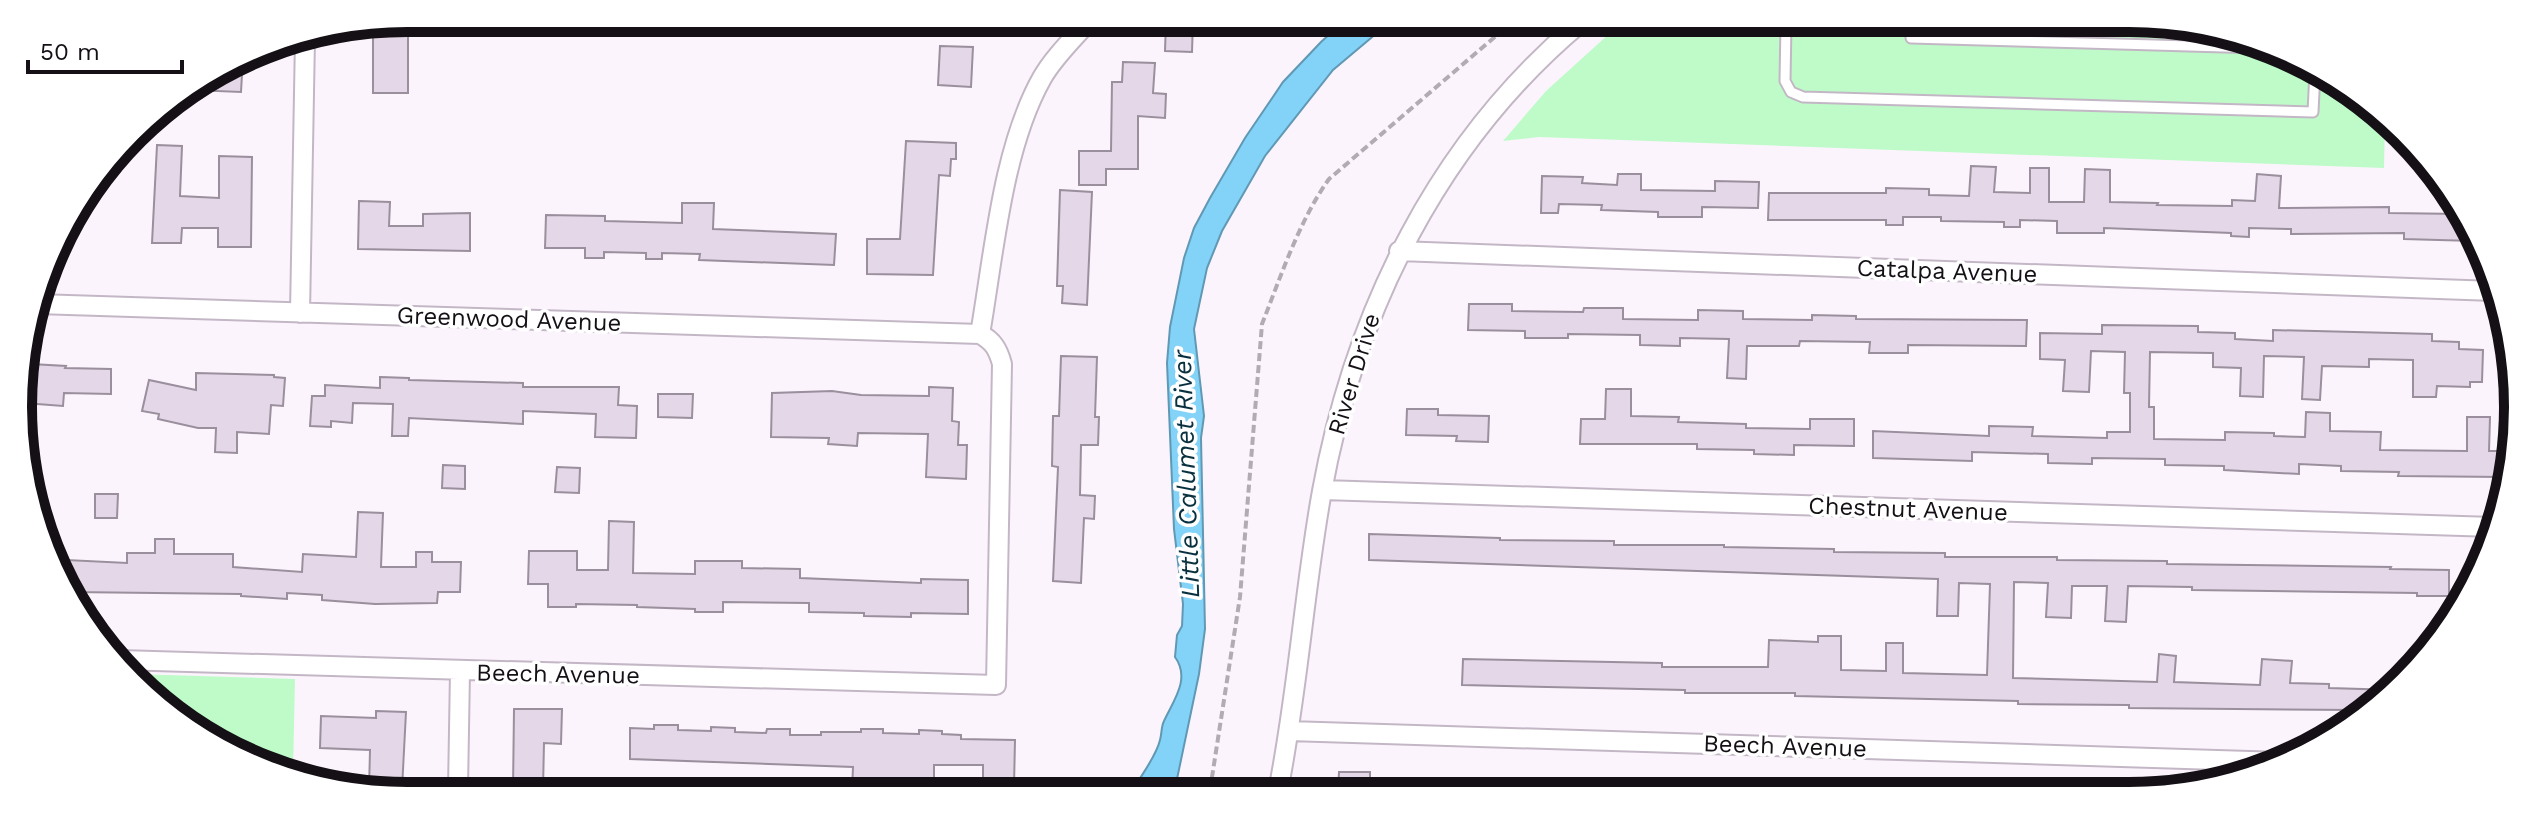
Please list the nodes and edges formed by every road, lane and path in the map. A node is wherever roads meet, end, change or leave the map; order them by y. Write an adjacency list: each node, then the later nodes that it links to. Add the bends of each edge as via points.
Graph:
1 (1079, 32): 13 (street, via 1043,77 1017,139)
2 (1500, 32): 21 (path, via 1329,179 1312,204 1272,298 1262,324 1240,597)
3 (1570, 32): 9 (street, River Drive, via 1486,119)
4 (1786, 32): 8 (lane, via 1785,81 1791,92 1803,97 2313,112)
5 (1911, 32): 7 (lane, via 1911,38)
6 (305, 47): 12 (street)
7 (2234, 47)
8 (2315, 81)
9 (1399, 251): 10 (street, Catalpa Avenue); 14 (street, River Drive, via 1354,365)
10 (2485, 291)
11 (47, 304): 12 (street, Greenwood Avenue)
12 (300, 313): 13 (street, Greenwood Avenue)
13 (980, 334): 17 (street, Beech Avenue, via 999,350 1002,364 996,685)
14 (1323, 490): 15 (street, Chestnut Avenue); 18 (street, River Drive)
15 (2484, 527)
16 (131, 660): 17 (street, Beech Avenue)
17 (460, 671): 20 (street)
18 (1289, 731): 19 (street, Beech Avenue); 22 (street, River Drive)
19 (2252, 761)
20 (458, 782)
21 (1211, 782)
22 (1280, 782)

